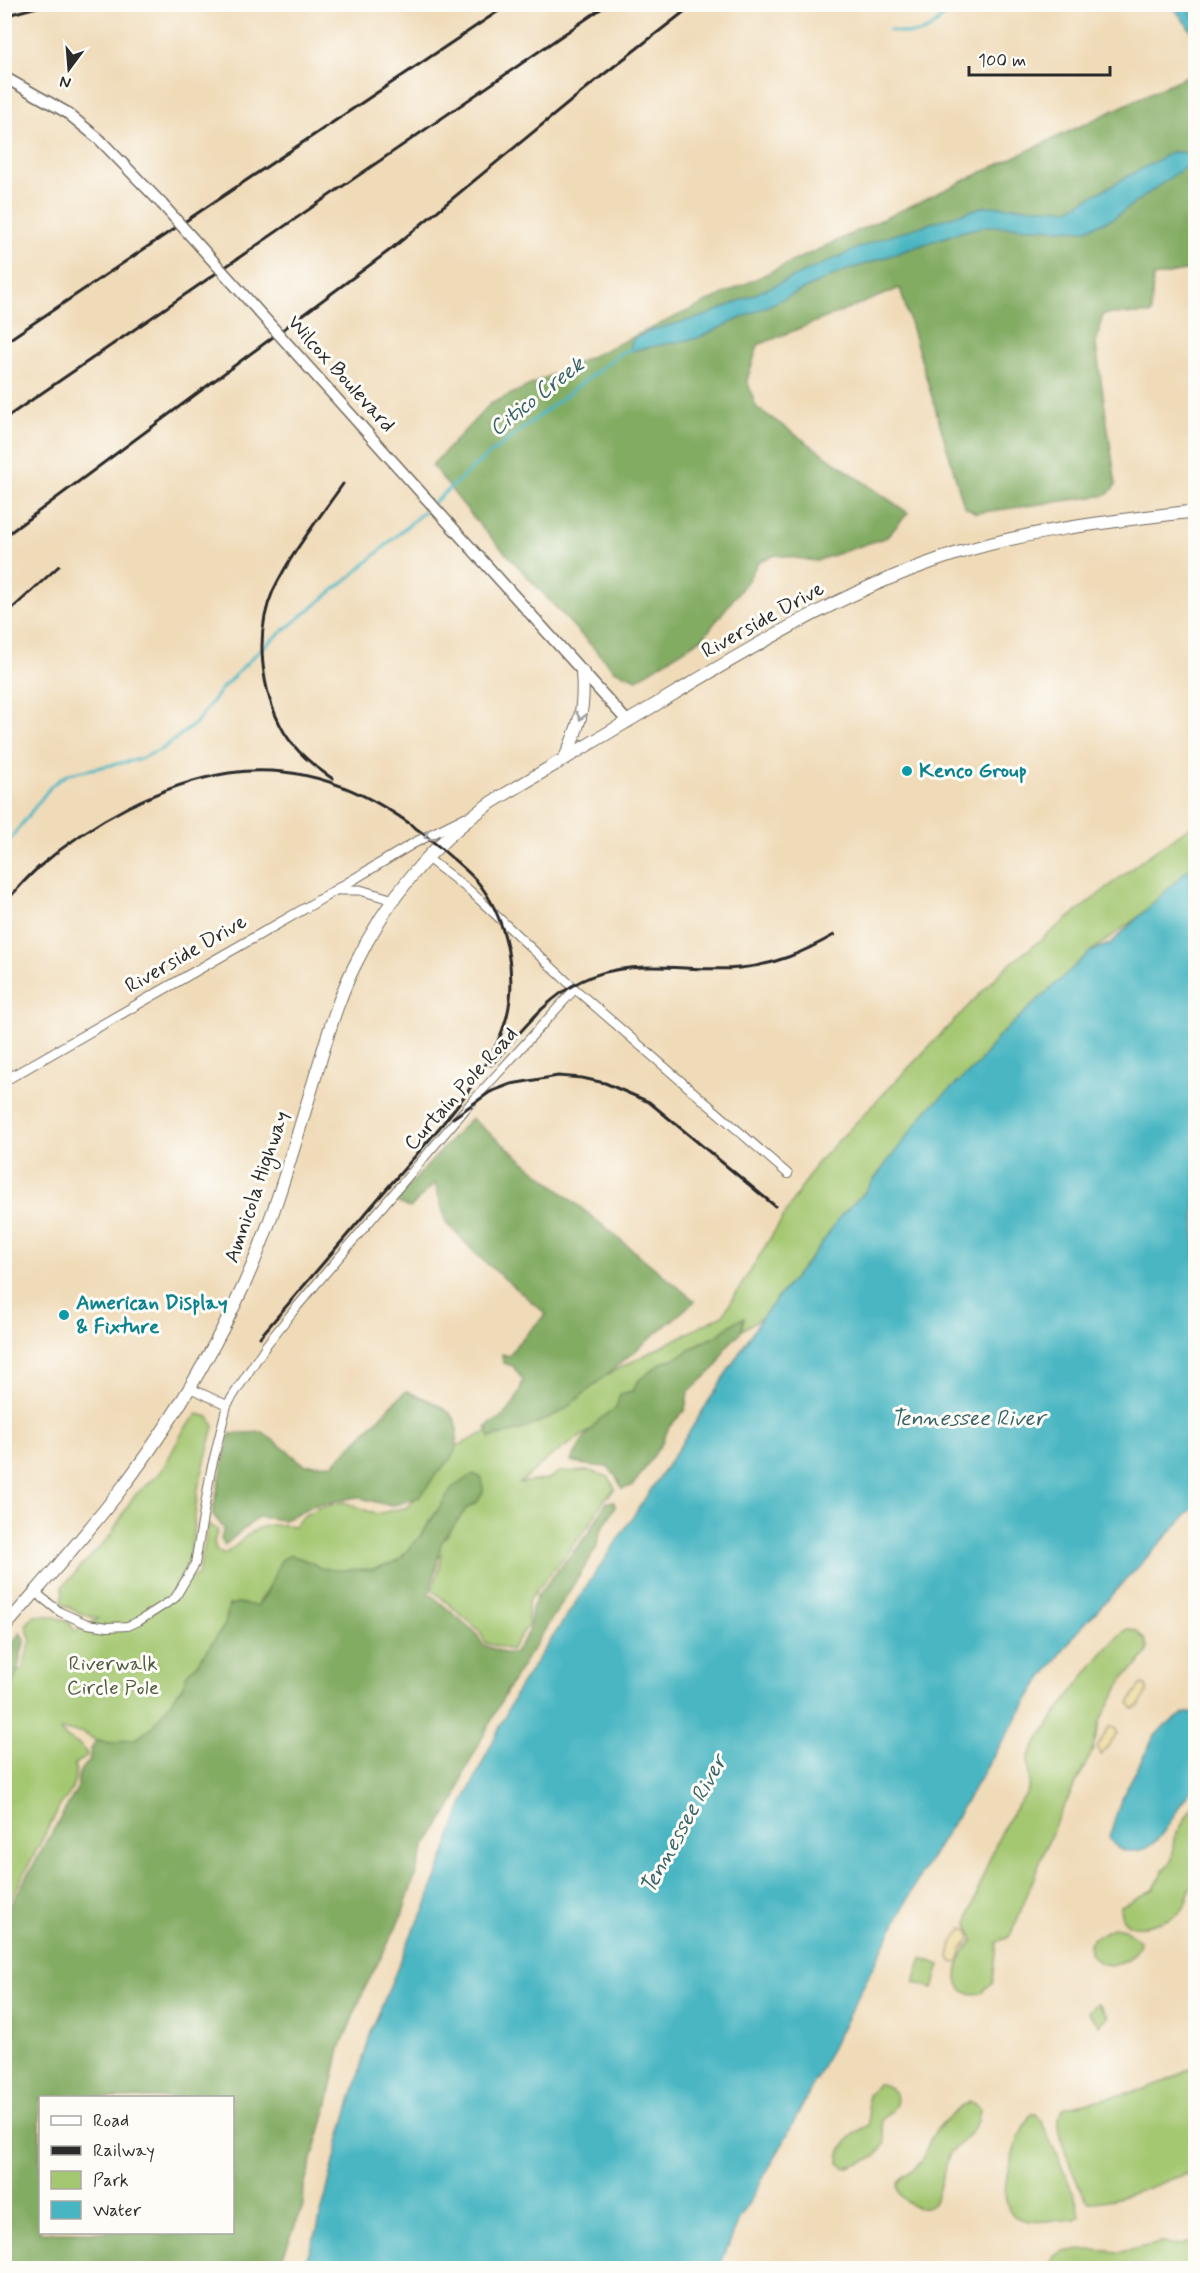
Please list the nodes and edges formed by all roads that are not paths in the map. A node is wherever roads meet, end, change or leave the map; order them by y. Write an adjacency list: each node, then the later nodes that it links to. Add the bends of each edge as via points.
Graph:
1 (4, 77): 3 (main road, Wilcox Boulevard, bridge, via 74,119 162,204)
2 (1196, 512): 4 (main road, Riverside Drive, via 1054,530 988,545 916,568 807,616)
3 (582, 671): 4 (main road, Wilcox Boulevard); 5 (main road, one-way to 5, via 581,718)
4 (628, 722): 5 (main road, Riverside Drive)
5 (565, 759): 6 (main road, Riverside Drive)
6 (480, 810): 7 (main road, Riverside Drive); 9 (street, Riverside Drive, one-way to 9, via 414,843)
7 (427, 858): 8 (main road, Riverside Drive); 11 (street, via 469,890)
8 (406, 884): 10 (main road, Amnicola Highway)
9 (334, 891): 10 (street, via 360,890); 12 (street, Riverside Drive)
10 (394, 900): 14 (main road, Amnicola Highway, via 347,983 259,1250 237,1301)
11 (575, 989): 13 (street); 15 (street, Curtain Pole Road, via 469,1105 295,1309)
12 (4, 1081)
13 (788, 1174)
14 (190, 1388): 15 (street); 16 (main road, Amnicola Highway, via 115,1497)
15 (227, 1405): 16 (street, Curtain Pole Road, via 195,1564 175,1598 128,1626 108,1627 87,1624 60,1612)
16 (35, 1592): 17 (main road, Amnicola Highway)
17 (4, 1628)

